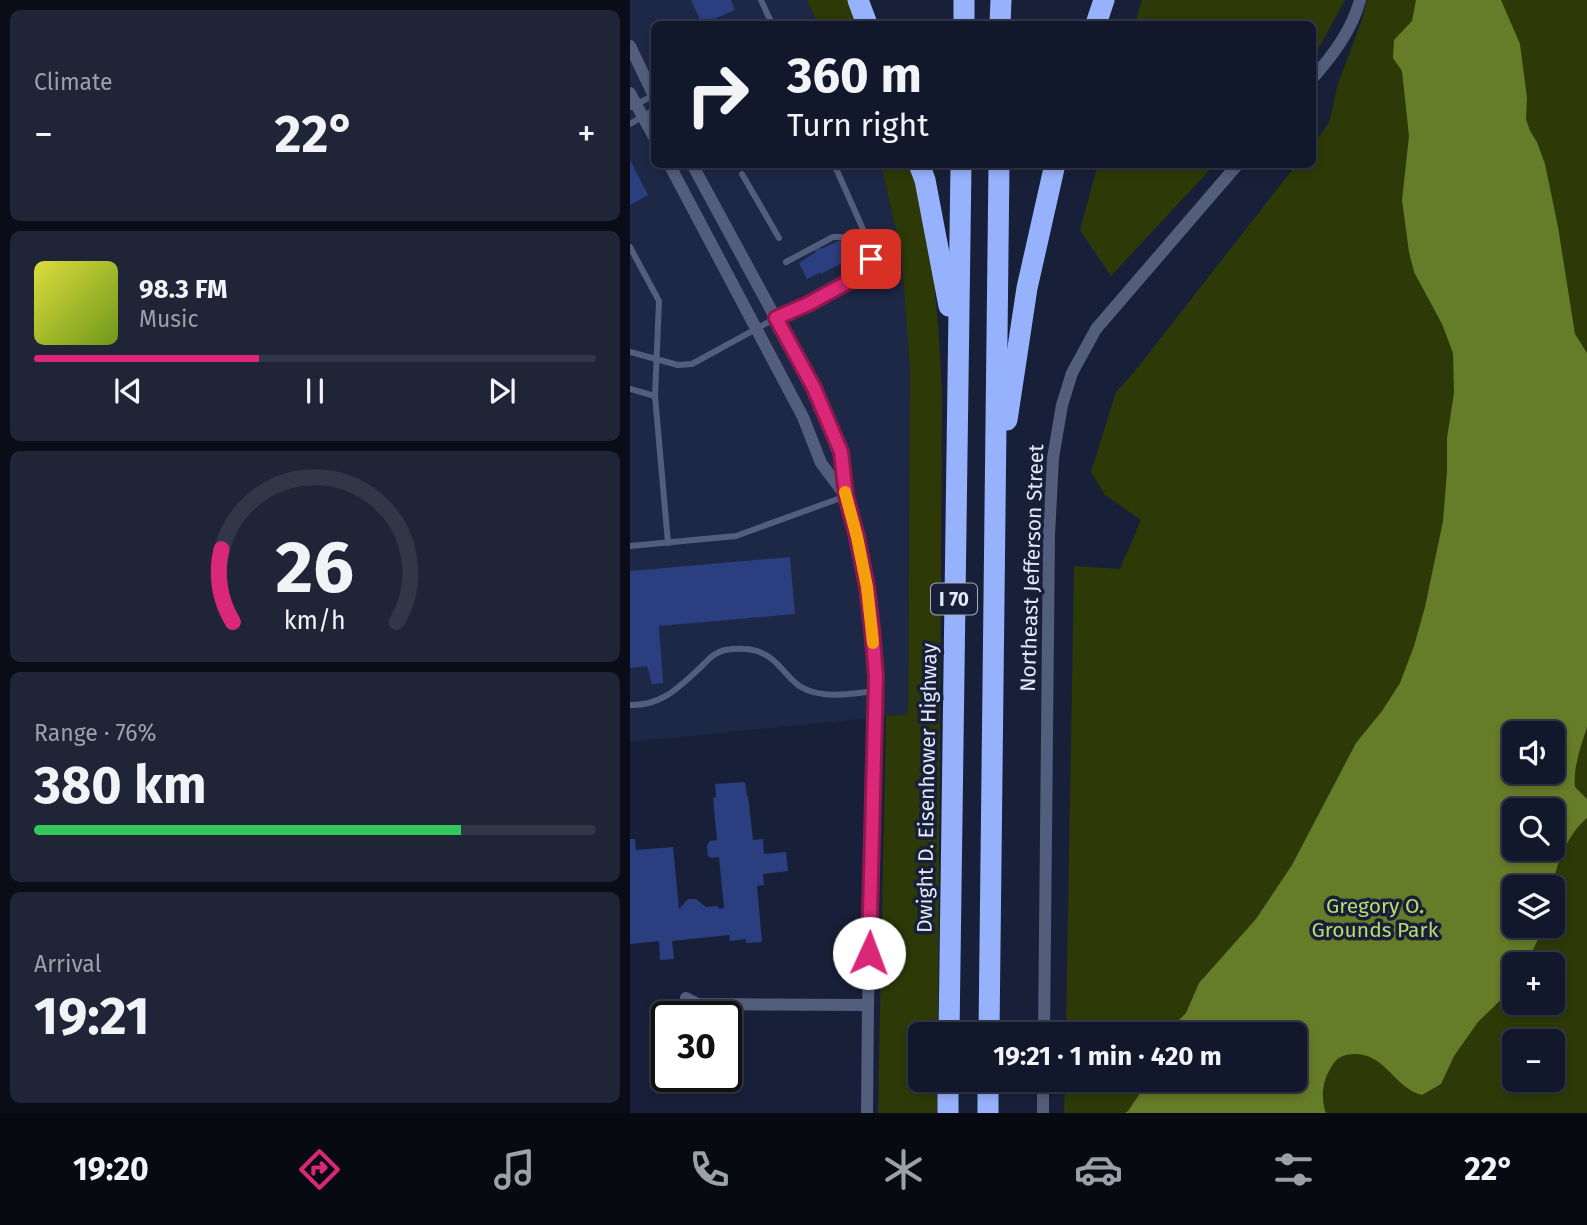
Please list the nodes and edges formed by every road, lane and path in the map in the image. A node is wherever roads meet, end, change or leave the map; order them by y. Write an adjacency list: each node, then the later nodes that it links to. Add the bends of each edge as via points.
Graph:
1 (761, 0): 7 (lane)
2 (858, 0): 8 (highway)
3 (964, 0): 9 (highway)
4 (1000, 0): 10 (highway)
5 (1104, 0): 11 (highway)
6 (1360, 0): 13 (street, via 1333,55)
7 (771, 21)
8 (866, 21)
9 (964, 21)
10 (1000, 21)
11 (1097, 21)
12 (630, 46): 14 (street)
13 (1316, 74)
14 (651, 89)
15 (651, 96): 16 (lane)
16 (632, 101): 17 (street)
17 (649, 113): 18 (lane)
18 (630, 124)
19 (671, 168): 33 (street)
20 (694, 168): 32 (street)
21 (836, 168): 31 (lane, via 870,245 871,259)
22 (920, 168): 34 (highway)
23 (961, 168): 34 (highway, Dwight D. Eisenhower Highway / I 70)
24 (999, 168): 39 (highway, I 70)
25 (1054, 168): 39 (highway, via 1027,288)
26 (1235, 168): 49 (street, Northeast Jefferson Street, via 1096,329 1072,373 1062,405 1053,458 1049,535)
27 (742, 174): 28 (lane)
28 (779, 239)
29 (630, 247): 36 (lane, via 659,301)
30 (786, 262): 31 (lane, via 834,237 844,237)
31 (865, 269): 32 (lane)
32 (776, 318): 33 (lane); 40 (street, via 814,388 841,452)
33 (756, 329): 36 (lane, via 692,364); 40 (street, via 803,417 821,463)
34 (957, 350): 47 (highway, Dwight D. Eisenhower Highway / I 70)
35 (630, 352): 36 (lane)
36 (656, 359): 38 (lane)
37 (630, 389): 38 (lane)
38 (655, 396): 41 (lane)
39 (996, 495): 48 (highway, I 70)
40 (846, 496): 41 (lane, via 736,536); 43 (street, via 867,587)
41 (668, 543): 42 (lane)
42 (630, 546)
43 (876, 691): 44 (lane, via 811,691 802,688 773,658 749,649 713,655 659,701); 46 (street)
44 (630, 705)
45 (685, 998): 46 (street, via 698,1004)
46 (868, 1006): 53 (street)
47 (949, 1022)
48 (989, 1022)
49 (1044, 1022)
50 (948, 1092): 54 (highway)
51 (988, 1092): 55 (highway)
52 (1043, 1092): 56 (street)
53 (867, 1113)
54 (948, 1113)
55 (988, 1113)
56 (1043, 1113)

